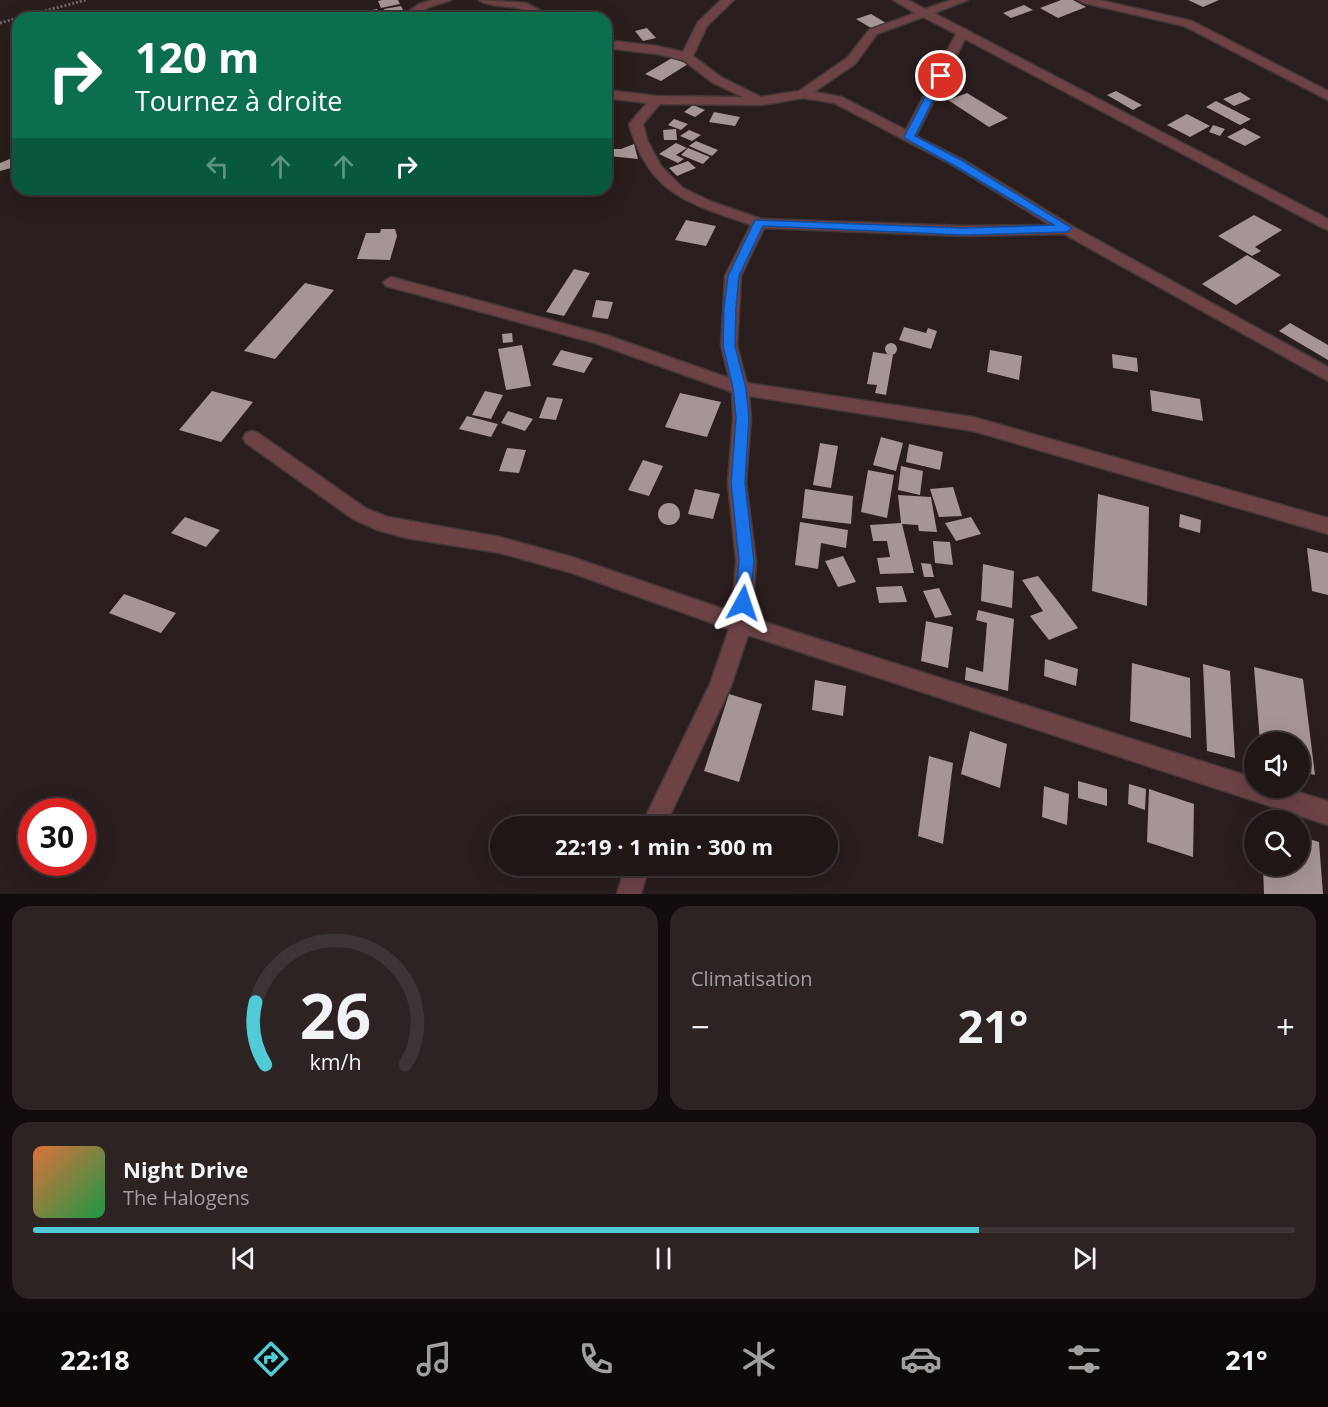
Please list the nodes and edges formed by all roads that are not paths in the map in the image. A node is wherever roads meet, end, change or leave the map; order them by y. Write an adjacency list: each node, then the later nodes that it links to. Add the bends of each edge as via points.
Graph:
1 (445, 0): 7 (street)
2 (485, 0): 8 (street, via 526,6)
3 (728, 0): 12 (street, via 705,18)
4 (899, 0): 9 (street)
5 (962, 0): 9 (street)
6 (1084, 0): 15 (street, via 1188,23)
7 (414, 12)
8 (538, 12)
9 (924, 13): 10 (street); 13 (street, via 873,32 851,61)
10 (962, 34): 18 (street); 20 (street)
11 (612, 45): 12 (street)
12 (687, 57): 17 (street, via 717,80)
13 (802, 94): 17 (street); 18 (street, via 838,100)
14 (612, 95): 16 (street)
15 (1328, 96)
16 (657, 100): 17 (street); 19 (street, via 636,124 655,168 678,191)
17 (762, 101)
18 (909, 137): 21 (street)
19 (759, 223): 21 (street, via 964,231); 24 (street, via 732,287 729,346)
20 (1328, 225)
21 (1067, 228): 23 (street)
22 (391, 282): 24 (street, via 600,339)
23 (1328, 375)
24 (740, 388): 26 (street, via 973,424); 27 (street, via 738,483 746,561)
25 (252, 438): 27 (street, via 360,514 384,524 540,556)
26 (1328, 526)
27 (741, 624): 28 (street); 29 (street, via 720,686)
28 (1328, 813)
29 (658, 816)
30 (634, 876): 31 (street)
31 (629, 894)

